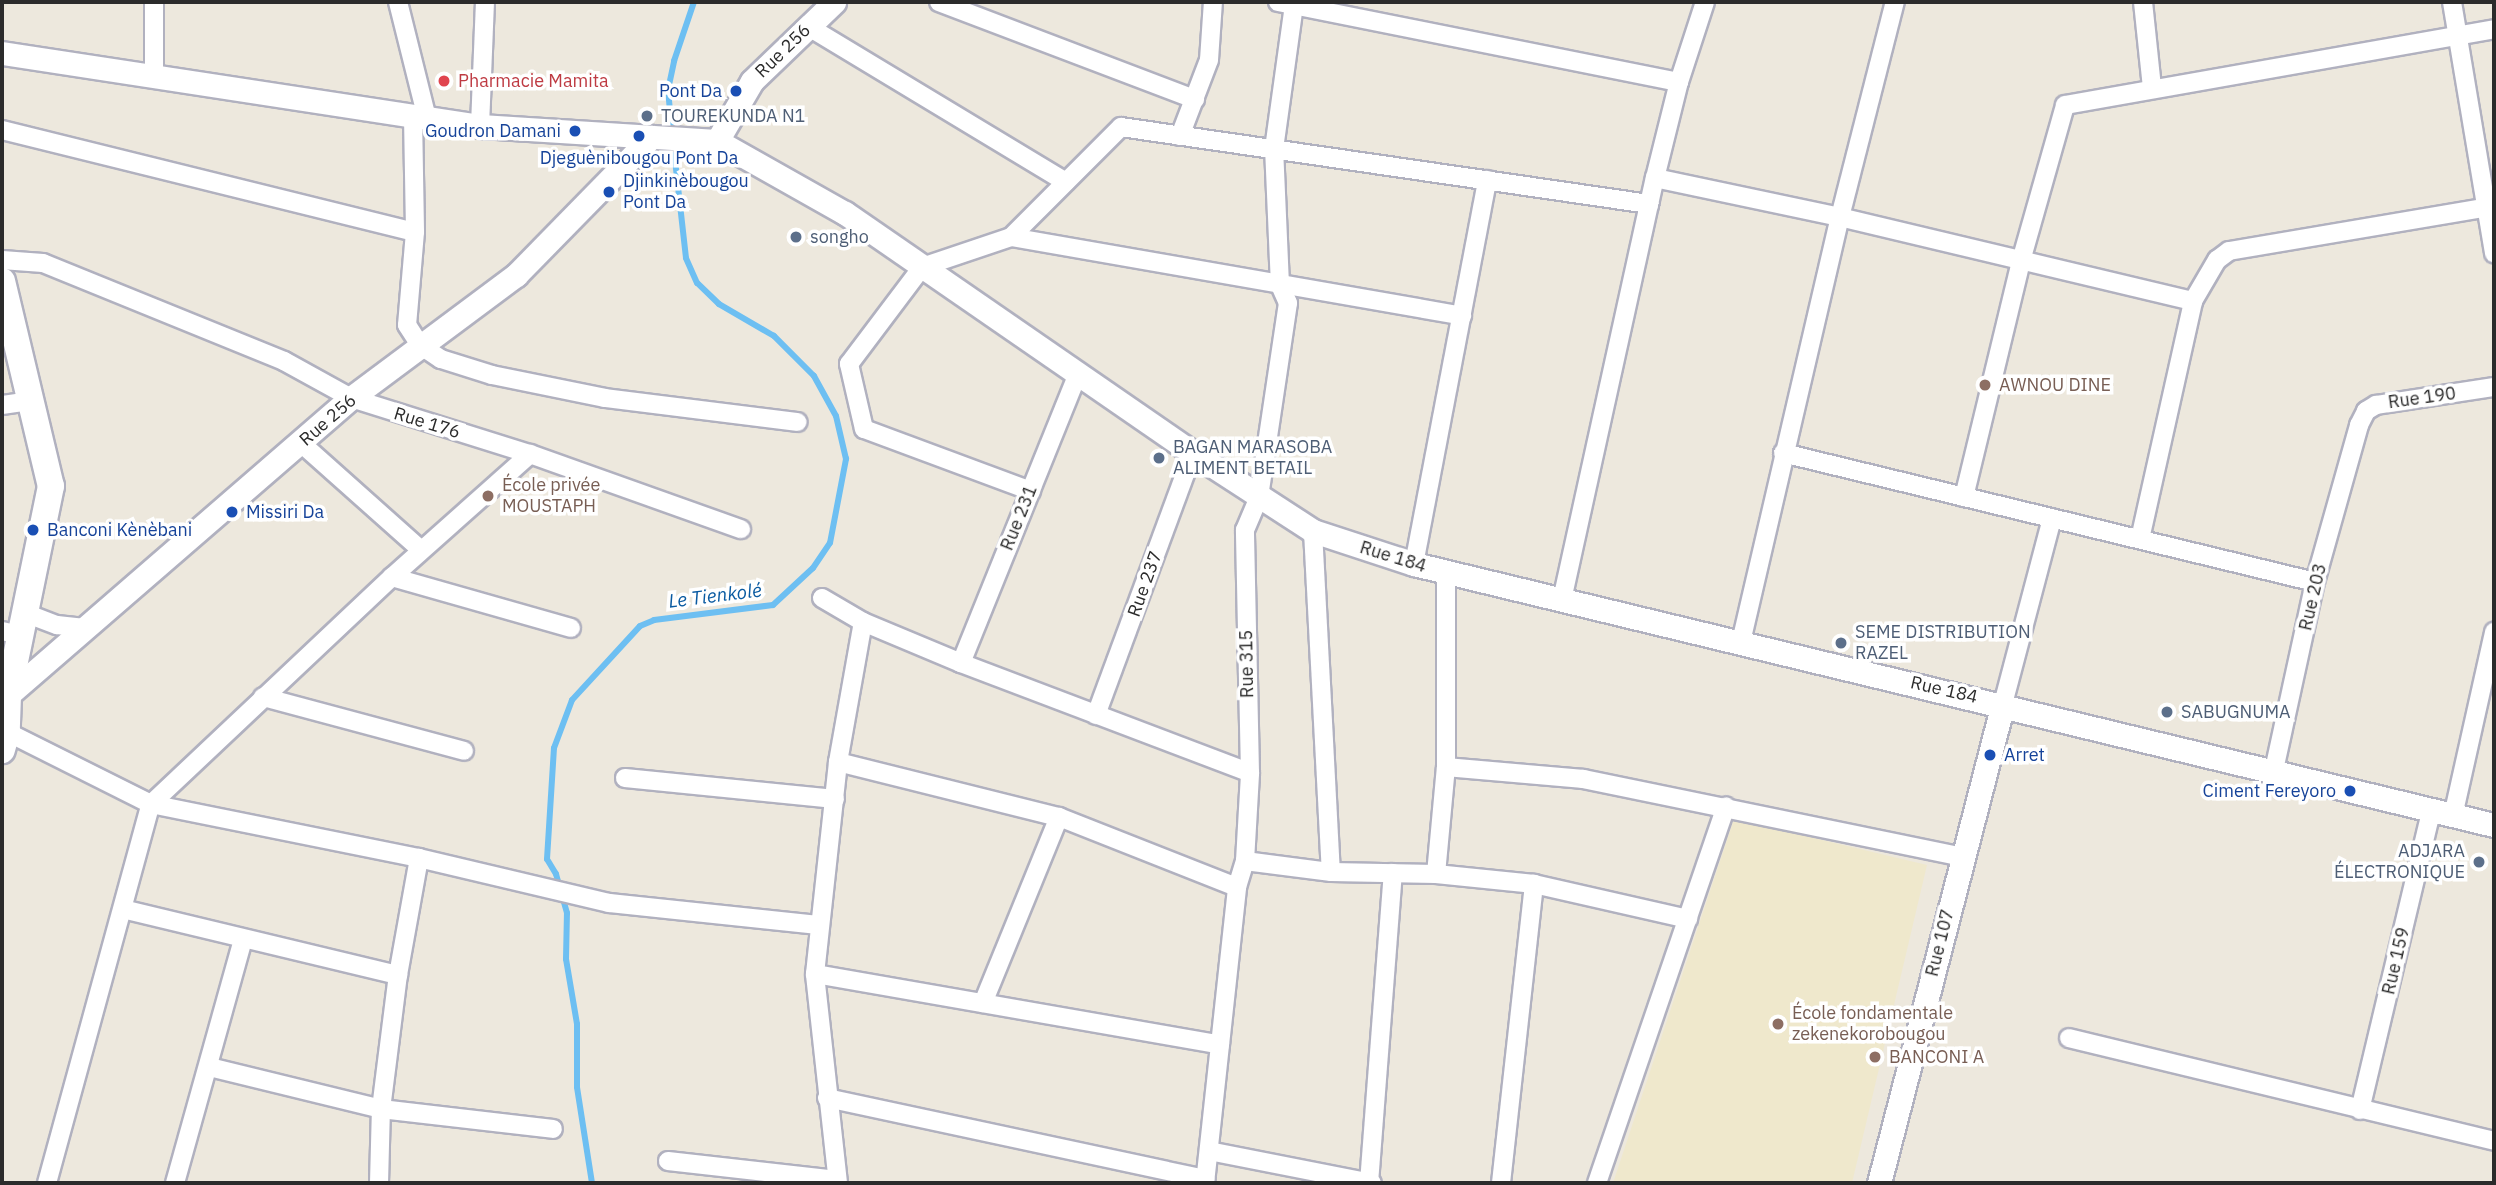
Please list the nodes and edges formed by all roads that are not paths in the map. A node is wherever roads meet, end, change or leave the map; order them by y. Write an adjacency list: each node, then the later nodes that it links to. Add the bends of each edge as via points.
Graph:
1 (154, 2): 16 (street)
2 (398, 2): 20 (street)
3 (485, 2): 21 (street)
4 (834, 2): 12 (street, Rue 256)
5 (939, 2): 19 (street)
6 (1213, 2): 19 (street, via 1209,60)
7 (1705, 2): 17 (street)
8 (1895, 2): 32 (street)
9 (2143, 2): 18 (street)
10 (2452, 2): 14 (street)
11 (1286, 3): 17 (street); 26 (street, Rue 315)
12 (809, 27): 25 (street, Rue 256, via 752,81); 29 (street)
13 (2494, 29): 14 (street)
14 (2458, 36): 18 (street); 31 (street)
15 (2, 53): 16 (street)
16 (153, 77): 20 (street)
17 (1679, 82): 27 (street)
18 (2152, 88): 37 (street, via 2063,107)
19 (1195, 99): 23 (street)
20 (420, 117): 21 (street); 33 (street)
21 (480, 126): 24 (street)
22 (2, 130): 33 (street)
23 (1180, 136): 26 (street); 29 (street, via 1121,127)
24 (651, 137): 25 (street); 43 (street, Rue 256, via 516,275)
25 (717, 141): 38 (street, Rue 184, via 845,213)
26 (1274, 149): 28 (street); 40 (street, Rue 315)
27 (1655, 178): 30 (street); 32 (street)
28 (1487, 180): 30 (street); 42 (street)
29 (1066, 182): 34 (street)
30 (1649, 204): 68 (street)
31 (2490, 206): 35 (street); 41 (street, via 2229,251 2217,260)
32 (1840, 217): 37 (street); 53 (street)
33 (415, 232): 43 (street, via 407,325)
34 (1011, 237): 38 (street); 40 (street)
35 (2494, 254)
36 (2, 260): 46 (street, Rue 176, via 43,264 284,361)
37 (2021, 261): 41 (street); 57 (street)
38 (922, 267): 44 (street, Rue 184); 55 (street, via 849,364 864,429)
39 (2, 281): 47 (main road)
40 (1280, 285): 42 (street); 56 (street, Rue 315, via 1288,303)
41 (2193, 301): 61 (street)
42 (1462, 316): 63 (street)
43 (420, 345): 46 (street, Rue 256); 49 (street, via 441,359 492,376 605,398)
44 (1078, 374): 52 (street, Rue 184); 55 (street, Rue 231)
45 (2494, 387): 50 (street, Rue 190, via 2376,405)
46 (351, 398): 51 (street, Rue 256); 54 (street, Rue 176)
47 (31, 401): 48 (street); 70 (main road, via 51,486)
48 (2, 405)
49 (799, 422)
50 (2358, 425): 66 (street, Rue 203)
51 (301, 443): 62 (street); 71 (street, Rue 256)
52 (1193, 453): 56 (street, Rue 184); 79 (street, Rue 237)
53 (1783, 453): 57 (street); 74 (street)
54 (530, 454): 59 (street, Rue 176); 62 (street)
55 (1031, 491): 75 (street, Rue 231)
56 (1259, 497): 60 (street, Rue 184); 85 (street, Rue 315, via 1245,530)
57 (1964, 497): 58 (street)
58 (2052, 518): 61 (street); 78 (street)
59 (741, 529)
60 (1313, 531): 63 (street, Rue 184); 96 (street)
61 (2140, 540): 66 (street)
62 (421, 550): 65 (street)
63 (1414, 564): 64 (street, Rue 184)
64 (1446, 572): 68 (street, Rue 184); 83 (street)
65 (392, 577): 72 (street); 77 (street)
66 (2315, 582): 84 (street, Rue 203)
67 (822, 598): 69 (street)
68 (1562, 600): 74 (street, Rue 184)
69 (863, 622): 75 (street); 82 (street)
70 (15, 626): 71 (street); 76 (main road)
71 (85, 628): 76 (street, Rue 256)
72 (571, 628)
73 (2494, 632): 90 (street, Rue 159)
74 (1741, 642): 78 (street, Rue 184)
75 (961, 663): 79 (street)
76 (5, 697): 80 (main road)
77 (263, 697): 81 (street); 88 (street)
78 (2003, 704): 84 (street, Rue 184); 94 (street, Rue 107)
79 (1096, 715): 85 (street)
80 (4, 741): 88 (street)
81 (464, 751)
82 (838, 762): 87 (street); 91 (street)
83 (1446, 767): 89 (street, via 1583,779); 98 (street)
84 (2274, 770): 90 (street, Rue 184)
85 (1250, 773): 95 (street, Rue 315)
86 (625, 778): 87 (street)
87 (835, 799): 103 (street)
88 (151, 804): 93 (street); 101 (street)
89 (1726, 806): 94 (street); 102 (street)
90 (2442, 814): 92 (street, Rue 184); 113 (street, Rue 159)
91 (1059, 817): 100 (street); 107 (street)
92 (2494, 825)
93 (419, 858): 103 (street, via 609,902); 106 (street)
94 (1962, 858): 126 (street, Rue 107)
95 (1245, 861): 96 (street); 100 (street, Rue 315)
96 (1331, 872): 97 (street)
97 (1393, 873): 98 (street); 123 (street)
98 (1436, 874): 99 (street)
99 (1534, 884): 102 (street); 124 (street)
100 (1237, 887): 109 (street, Rue 315)
101 (123, 909): 104 (street); 121 (street)
102 (1688, 919): 125 (street)
103 (819, 925): 105 (street)
104 (243, 939): 106 (street); 110 (street)
105 (815, 974): 107 (street); 111 (street)
106 (398, 975): 112 (street)
107 (983, 1003): 109 (street)
108 (2069, 1038): 113 (street)
109 (1220, 1045): 116 (street, Rue 315)
110 (209, 1067): 112 (street); 120 (street)
111 (827, 1098): 118 (street); 119 (street)
112 (381, 1109): 114 (street); 122 (street)
113 (2360, 1110): 115 (street)
114 (553, 1129)
115 (2494, 1141)
116 (1209, 1152): 119 (street, Rue 315); 123 (street)
117 (668, 1161): 118 (street)
118 (838, 1181)
119 (1205, 1181)
120 (178, 1182)
121 (47, 1183)
122 (379, 1183)
123 (1371, 1183)
124 (1501, 1183)
125 (1597, 1183)
126 (1878, 1183)

